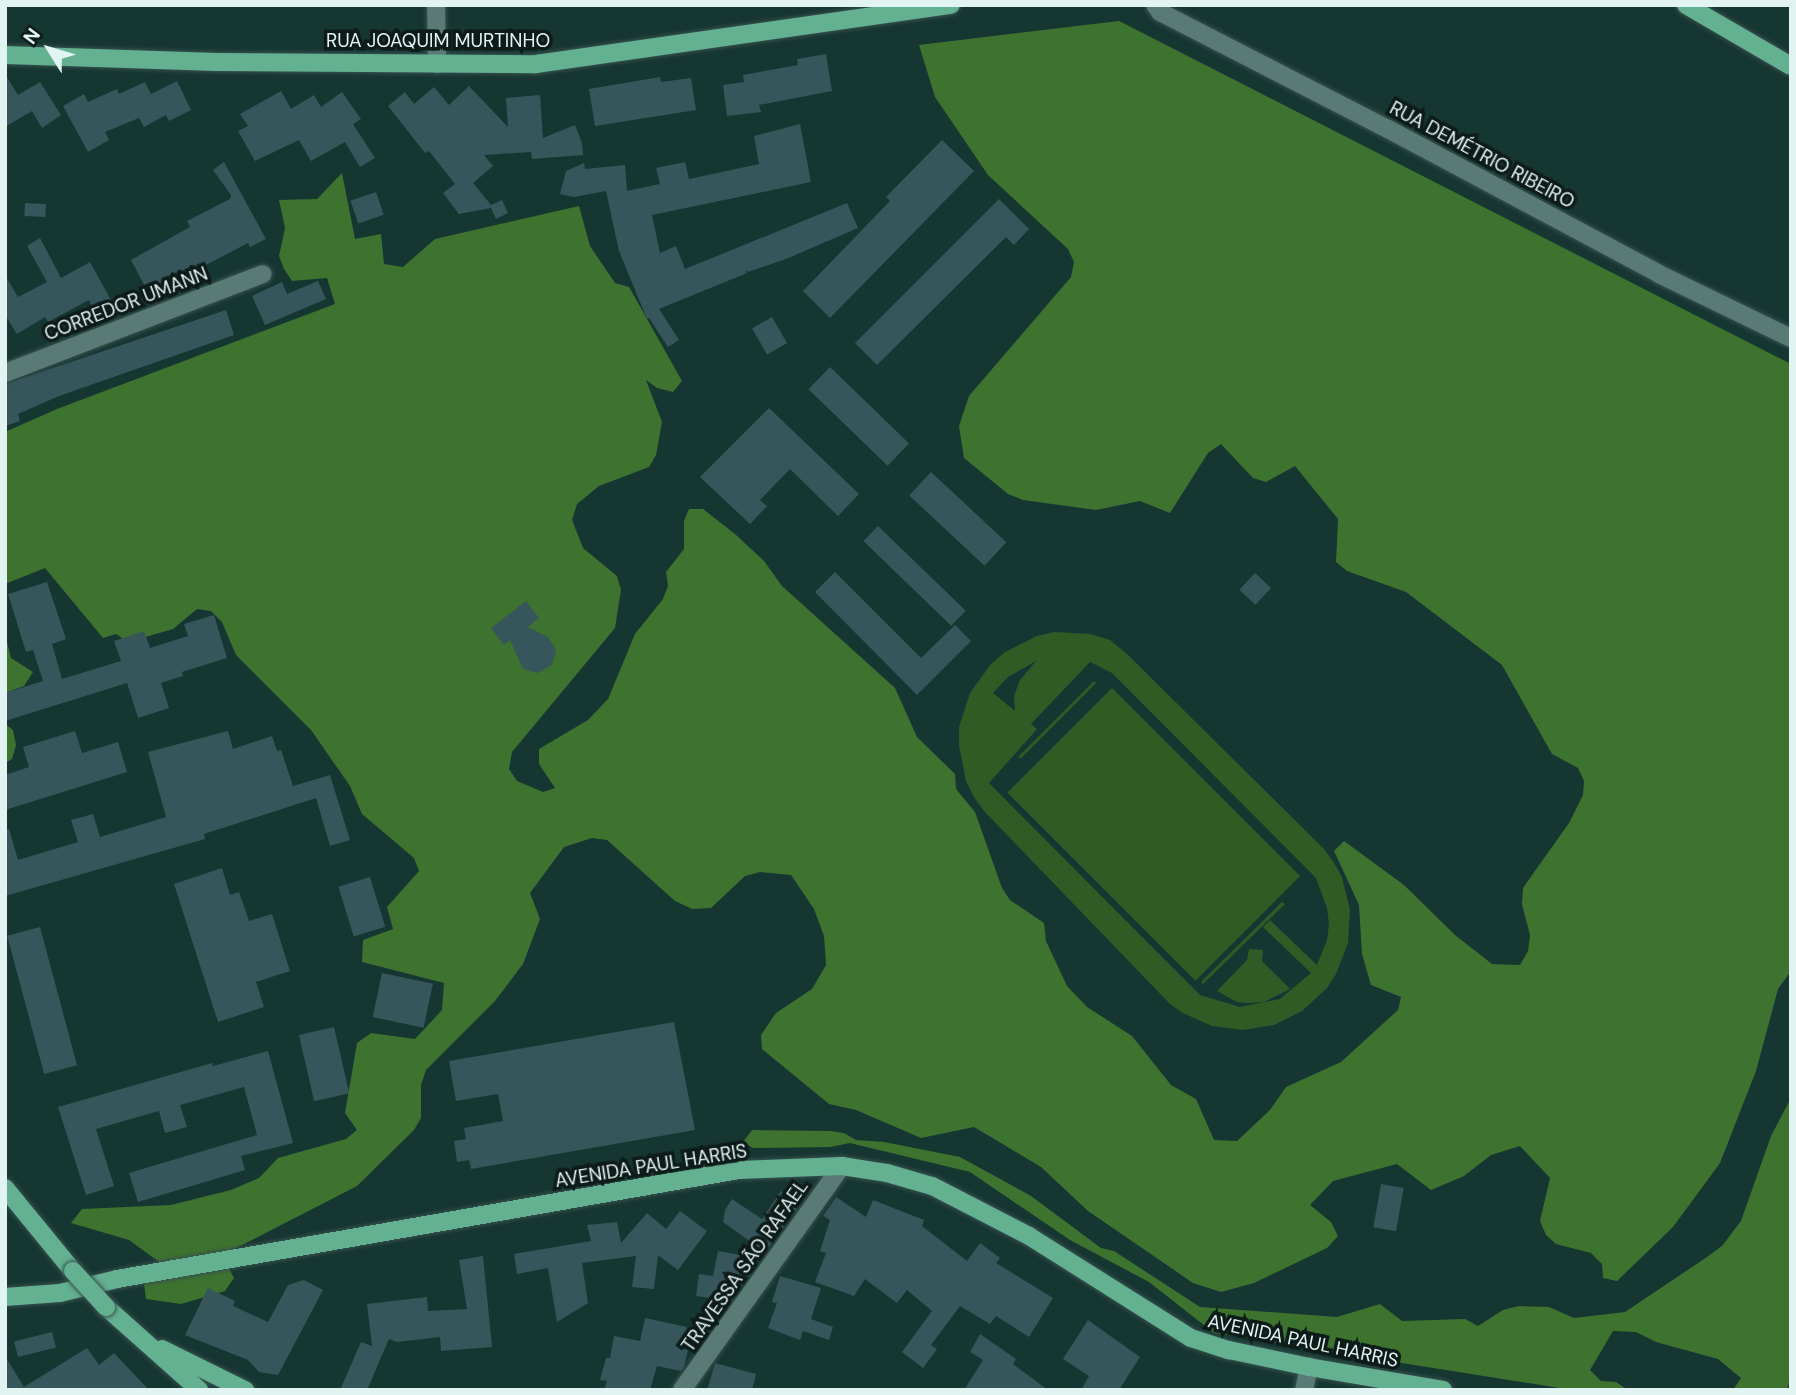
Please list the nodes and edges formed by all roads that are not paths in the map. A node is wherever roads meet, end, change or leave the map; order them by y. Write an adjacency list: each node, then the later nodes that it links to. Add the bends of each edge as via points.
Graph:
1 (436, 5): 7 (street)
2 (951, 5): 5 (main road, RUA JOAQUIM MURTINHO)
3 (1155, 5): 10 (street, RUA DEMÉTRIO RIBEIRO, via 1160,12 1647,267)
4 (1686, 5): 8 (main road)
5 (891, 9): 7 (main road, RUA JOAQUIM MURTINHO, via 536,64)
6 (5, 55): 7 (main road, RUA JOAQUIM MURTINHO)
7 (437, 64)
8 (1791, 66)
9 (262, 274): 11 (street, CORREDOR UMANN)
10 (1791, 338)
11 (5, 373)
12 (842, 1166): 14 (main road, AVENIDA PAUL HARRIS, via 739,1170 117,1279 60,1293); 16 (main road, AVENIDA PAUL HARRIS, via 932,1186 1029,1236 1191,1338); 19 (street, TRAVESSA SÃO RAFAEL)
13 (5, 1188): 15 (main road, bridge, via 106,1307)
14 (5, 1297)
15 (146, 1341): 17 (main road); 18 (main road)
16 (1310, 1367): 20 (street); 21 (main road, AVENIDA PAUL HARRIS)
17 (199, 1390)
18 (245, 1390)
19 (682, 1390)
20 (1304, 1390)
21 (1443, 1390)

